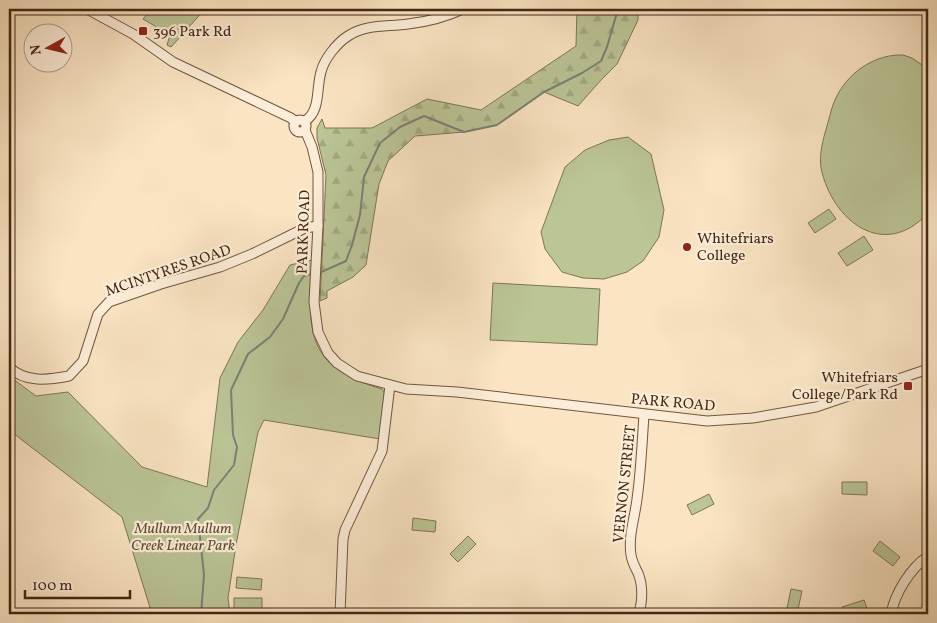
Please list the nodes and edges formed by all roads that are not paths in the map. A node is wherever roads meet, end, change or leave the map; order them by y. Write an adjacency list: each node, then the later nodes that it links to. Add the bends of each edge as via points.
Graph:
1 (87, 9): 3 (street, via 133,34 173,62)
2 (463, 9): 3 (street, via 429,21 364,28 348,36 332,52 321,70 316,107)
3 (301, 124): 4 (street, PARK ROAD, via 312,147 318,172)
4 (318, 226): 5 (street, MCINTYRES ROAD, via 305,228 220,267 109,302 98,314 84,361 69,376 36,380); 9 (street, PARK ROAD, via 314,302 318,332 337,364 357,376)
5 (9, 367)
6 (928, 369): 8 (street, PARK ROAD)
7 (928, 374): 8 (street, PARK ROAD)
8 (884, 384): 10 (street, PARK ROAD, via 816,406 753,418 707,421)
9 (390, 385): 10 (street, PARK ROAD, via 417,384 457,392); 12 (street, via 382,451 342,539)
10 (644, 415): 13 (street, VERNON STREET, via 641,468 630,548 641,586)
11 (928, 556): 14 (street, via 902,586)
12 (340, 614)
13 (638, 614)
14 (891, 614)

